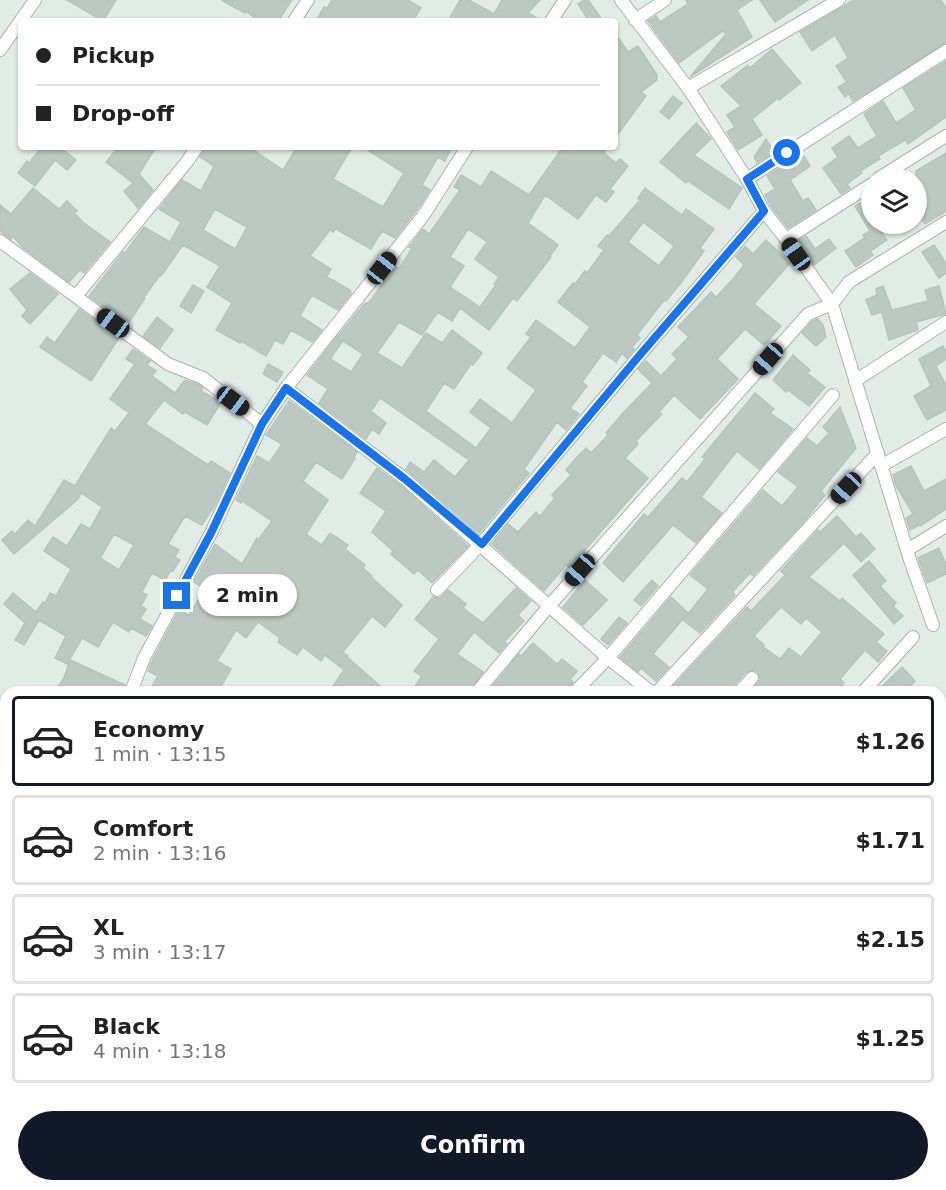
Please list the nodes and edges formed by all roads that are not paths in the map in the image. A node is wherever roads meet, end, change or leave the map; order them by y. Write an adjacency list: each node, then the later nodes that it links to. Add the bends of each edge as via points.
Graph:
1 (35, 0): 7 (street)
2 (308, 0): 8 (street)
3 (565, 0): 9 (street)
4 (621, 0): 10 (street)
5 (665, 0): 10 (street)
6 (838, 0): 14 (street)
7 (22, 18)
8 (296, 18)
9 (553, 18)
10 (635, 20): 14 (street)
11 (18, 24): 12 (street)
12 (0, 50)
13 (946, 51): 19 (street)
14 (688, 88): 19 (street)
15 (946, 136): 18 (street)
16 (195, 150): 25 (street)
17 (465, 150): 29 (street, via 423,216)
18 (895, 168)
19 (747, 179): 21 (street)
20 (861, 191): 23 (street)
21 (764, 211): 23 (street); 36 (street)
22 (946, 222): 26 (street, via 849,282)
23 (786, 238): 26 (street)
24 (0, 242): 25 (street)
25 (76, 296): 31 (street, via 168,364 203,378)
26 (832, 304): 28 (street); 39 (street, via 808,314)
27 (946, 322): 28 (street)
28 (855, 381): 33 (street)
29 (286, 388): 31 (street); 36 (street)
30 (833, 395): 42 (street)
31 (262, 424): 44 (street)
32 (946, 429): 34 (street)
33 (878, 453): 34 (street); 48 (street)
34 (881, 466): 37 (street)
35 (946, 526): 37 (street)
36 (482, 544): 38 (street); 39 (street)
37 (907, 550): 40 (street)
38 (437, 590)
39 (549, 606): 42 (street); 45 (street)
40 (933, 625)
41 (913, 637): 50 (street)
42 (608, 658): 46 (street); 47 (street)
43 (752, 678): 49 (street)
44 (133, 686)
45 (482, 686)
46 (581, 686)
47 (643, 686)
48 (663, 686)
49 (745, 686)
50 (868, 686)

